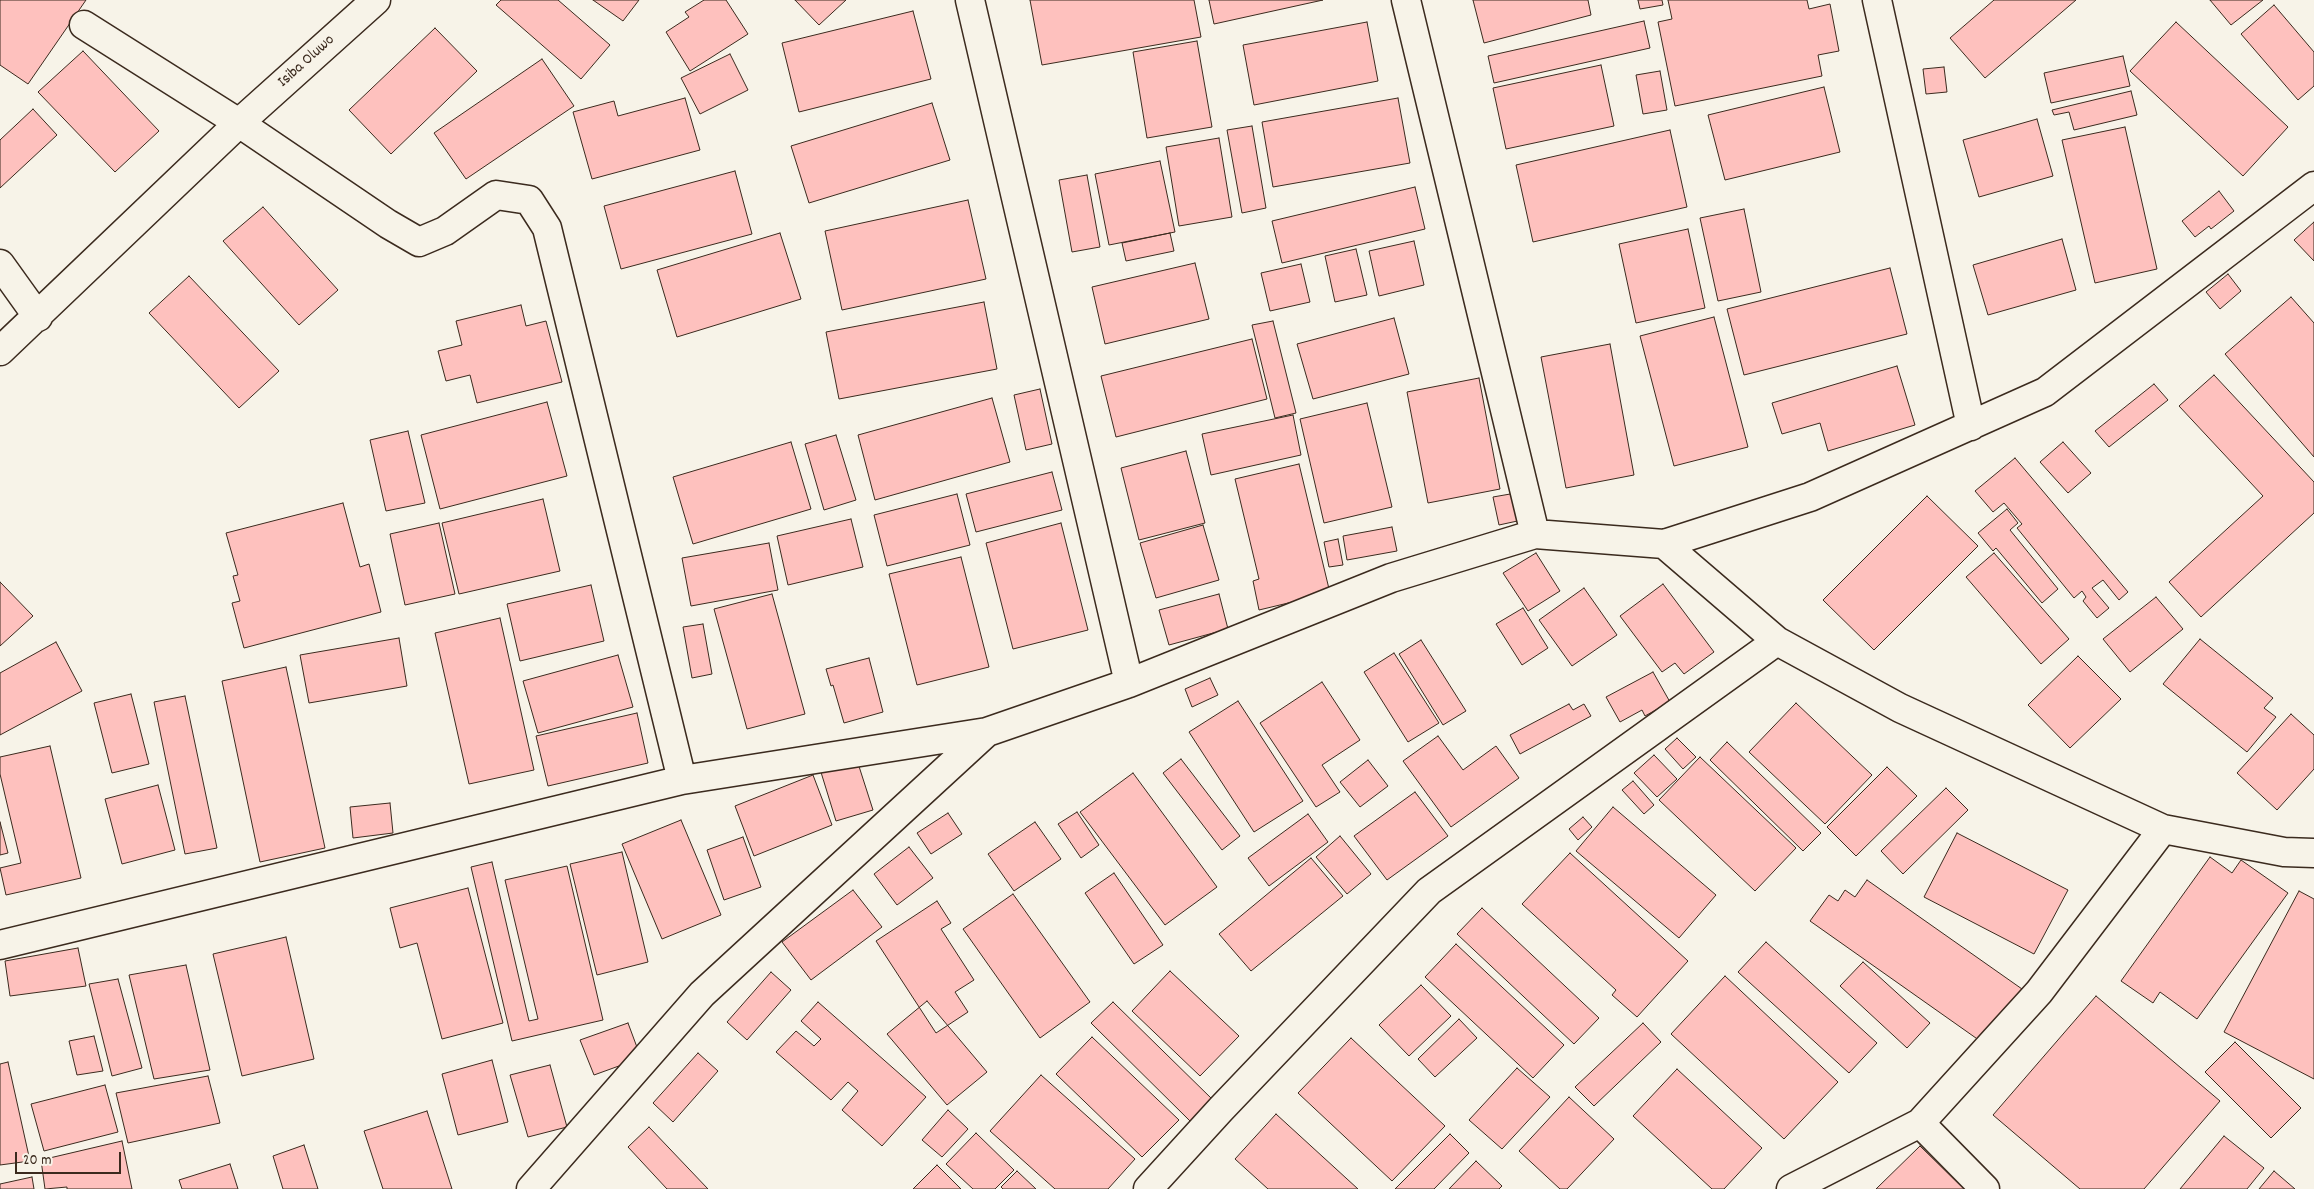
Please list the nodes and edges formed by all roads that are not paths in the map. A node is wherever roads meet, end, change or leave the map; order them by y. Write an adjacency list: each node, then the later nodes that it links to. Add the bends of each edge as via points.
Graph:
1 (376, 0): 6 (street, Isiba Oluwo)
2 (970, 0): 15 (street)
3 (1406, 0): 12 (street)
4 (1877, 0): 11 (street)
5 (84, 25): 6 (street)
6 (239, 123): 9 (street, Isiba Oluwo); 17 (street, via 419,242 445,231 496,195 529,200 547,228)
7 (2314, 186): 11 (street, via 2045,392)
8 (0, 264): 9 (street)
9 (38, 316): 10 (street, Isiba Oluwo)
10 (0, 351)
11 (1971, 426): 13 (street, via 1810,497)
12 (1535, 534): 13 (street); 15 (street, via 1391,578)
13 (1664, 544): 14 (street)
14 (1777, 641): 18 (street, via 1900,708); 23 (street, via 1429,891)
15 (1129, 683): 16 (street)
16 (987, 732): 17 (street); 22 (street, via 702,994)
17 (682, 780): 20 (street)
18 (2163, 828): 19 (street, via 2284,852); 21 (street, via 2039,992)
19 (2314, 853)
20 (0, 945)
21 (1920, 1123): 24 (street); 25 (street)
22 (532, 1189)
23 (1148, 1189)
24 (1791, 1189)
25 (1985, 1189)

